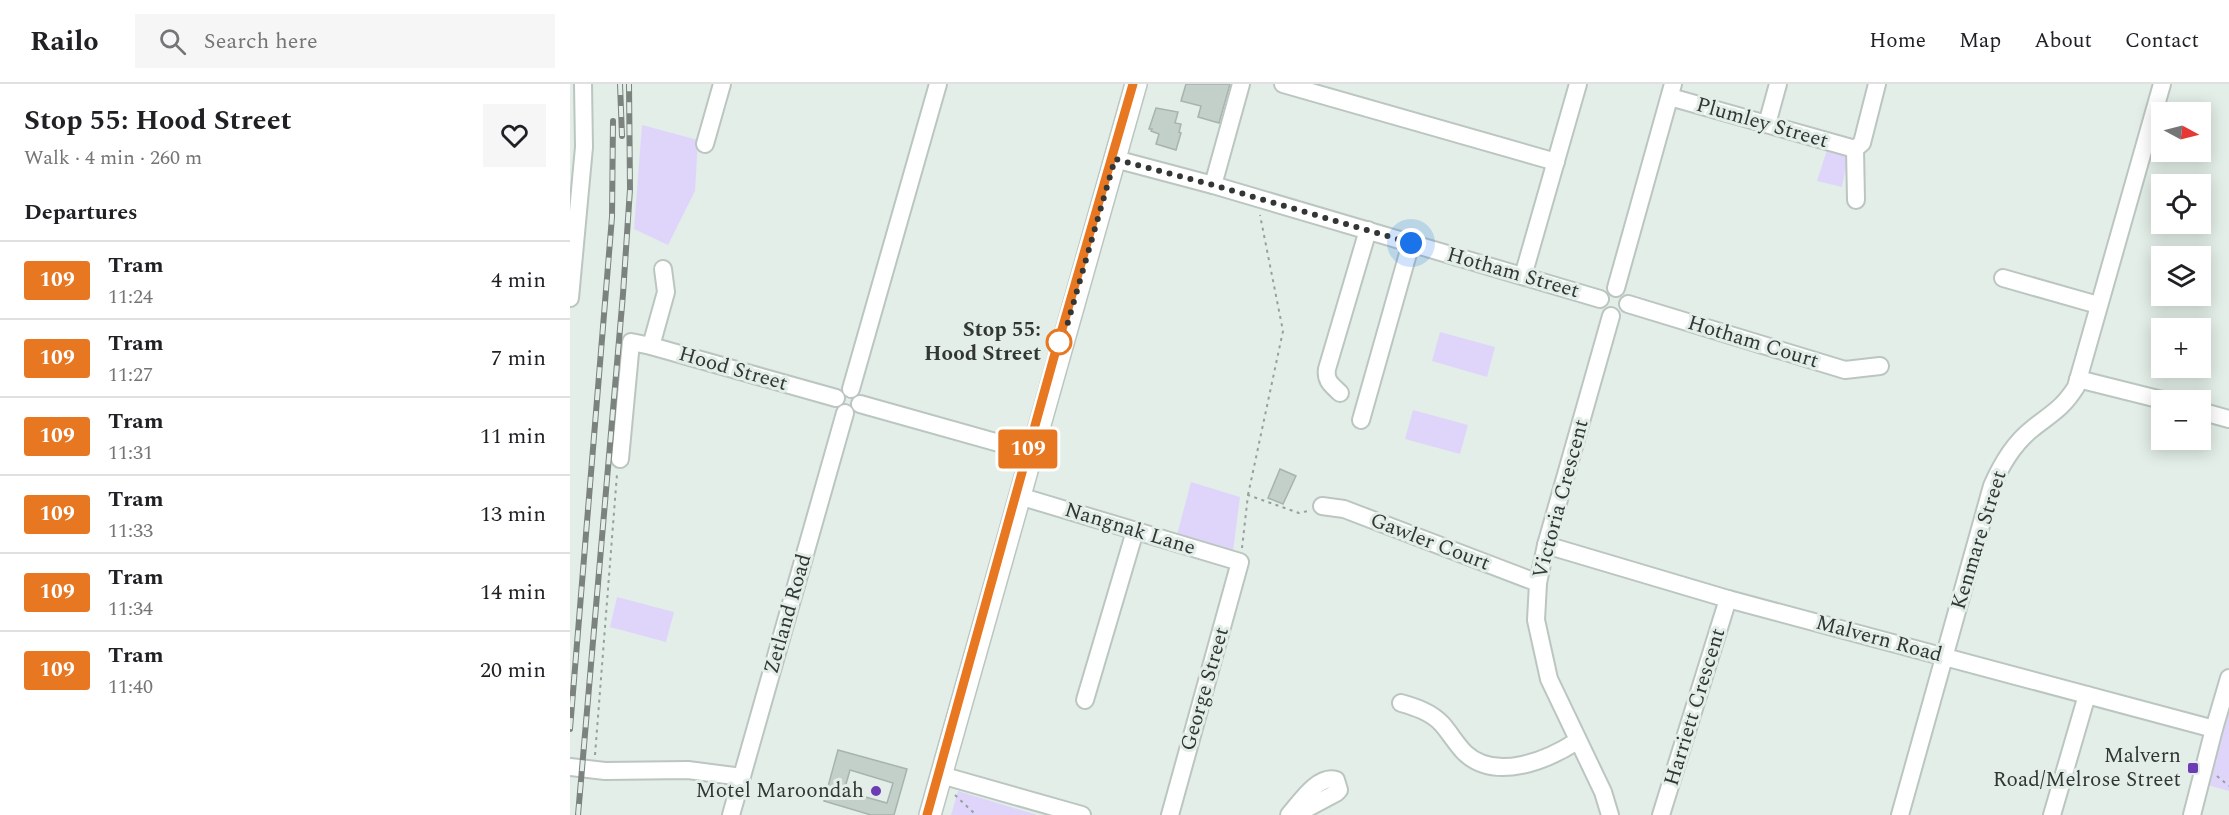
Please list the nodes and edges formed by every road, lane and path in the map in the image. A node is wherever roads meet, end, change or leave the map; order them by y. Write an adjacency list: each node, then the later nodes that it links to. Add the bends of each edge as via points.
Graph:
1 (583, 84): 26 (street, via 584,147)
2 (722, 84): 13 (street)
3 (938, 84): 34 (street)
4 (1136, 84): 15 (main road)
5 (1241, 84): 17 (street)
6 (1283, 84): 16 (street)
7 (1578, 84): 16 (street)
8 (1778, 84): 12 (street)
9 (1877, 84): 14 (street, via 1862,143)
10 (2162, 84): 29 (street, Kenmare Street)
11 (1672, 90): 12 (street, Plumley Street); 25 (street)
12 (1767, 124): 14 (street, Plumley Street)
13 (705, 144)
14 (1855, 149): 19 (street)
15 (1115, 159): 17 (street, Hotham Street); 43 (main road)
16 (1556, 162): 23 (street)
17 (1213, 185): 18 (street, Hotham Street)
18 (1257, 197): 20 (street, Hotham Street); 45 (path, via 1283,331)
19 (1856, 200)
20 (1368, 230): 21 (street, Hotham Street); 35 (street, via 1327,369 1329,382)
21 (1411, 243): 23 (street, Hotham Street); 42 (street)
22 (663, 269): 31 (street, via 666,292)
23 (1523, 276): 27 (street, Hotham Street)
24 (2003, 278): 29 (street)
25 (1617, 288): 27 (street, via 1606,290); 28 (street, via 1626,294)
26 (570, 289)
27 (1600, 299): 30 (street, via 1602,309)
28 (1628, 304): 30 (street, via 1622,314); 32 (street, Hotham Court, via 1845,370)
29 (2098, 305): 33 (street, Kenmare Street)
30 (1611, 316): 49 (street, Victoria Crescent)
31 (651, 346): 37 (street, Hood Street); 44 (street, Hood Street, via 631,342)
32 (1880, 366)
33 (2078, 378): 36 (street); 53 (street, Kenmare Street, via 2066,403 2031,430 2000,467)
34 (851, 389): 37 (street, via 840,391); 38 (street, via 858,393)
35 (1340, 393)
36 (2151, 397)
37 (836, 398): 39 (street, via 838,409)
38 (860, 404): 39 (street, via 853,413); 43 (street)
39 (845, 413): 63 (street, Zetland Road)
40 (2211, 414): 41 (street)
41 (2229, 419)
42 (1360, 420)
43 (1031, 452): 46 (main road)
44 (620, 459): 61 (path)
45 (1248, 495): 47 (path, via 1299,513); 50 (path)
46 (1019, 496): 48 (street, Nangnak Lane); 62 (main road)
47 (1322, 506): 51 (street, Gawler Court, via 1344,509)
48 (1135, 531): 50 (street, Nangnak Lane); 56 (street)
49 (1546, 545): 51 (street, Victoria Crescent); 52 (street, Malvern Road)
50 (1240, 562): 69 (street, George Street)
51 (1538, 583): 59 (street, Victoria Crescent, via 1536,620 1548,679)
52 (1728, 598): 53 (street, Malvern Road); 71 (street, Harriett Crescent)
53 (1944, 656): 55 (street, Malvern Road); 72 (street, Kenmare Street)
54 (2229, 678): 58 (street)
55 (2087, 694): 58 (street, Malvern Road); 73 (street)
56 (1085, 700)
57 (1401, 703): 59 (street, via 1435,718 1472,758 1497,766 1550,758)
58 (2214, 729): 74 (street)
59 (1577, 741): 70 (street, Victoria Crescent)
60 (570, 767): 61 (street)
61 (594, 770): 63 (street, via 688,771)
62 (941, 775): 66 (main road); 68 (street)
63 (742, 777): 65 (street, Zetland Road)
64 (955, 795): 67 (path)
65 (731, 815)
66 (930, 815)
67 (976, 815)
68 (1082, 815)
69 (1170, 815)
70 (1610, 815)
71 (1661, 815)
72 (1900, 815)
73 (2052, 815)
74 (2192, 815)

